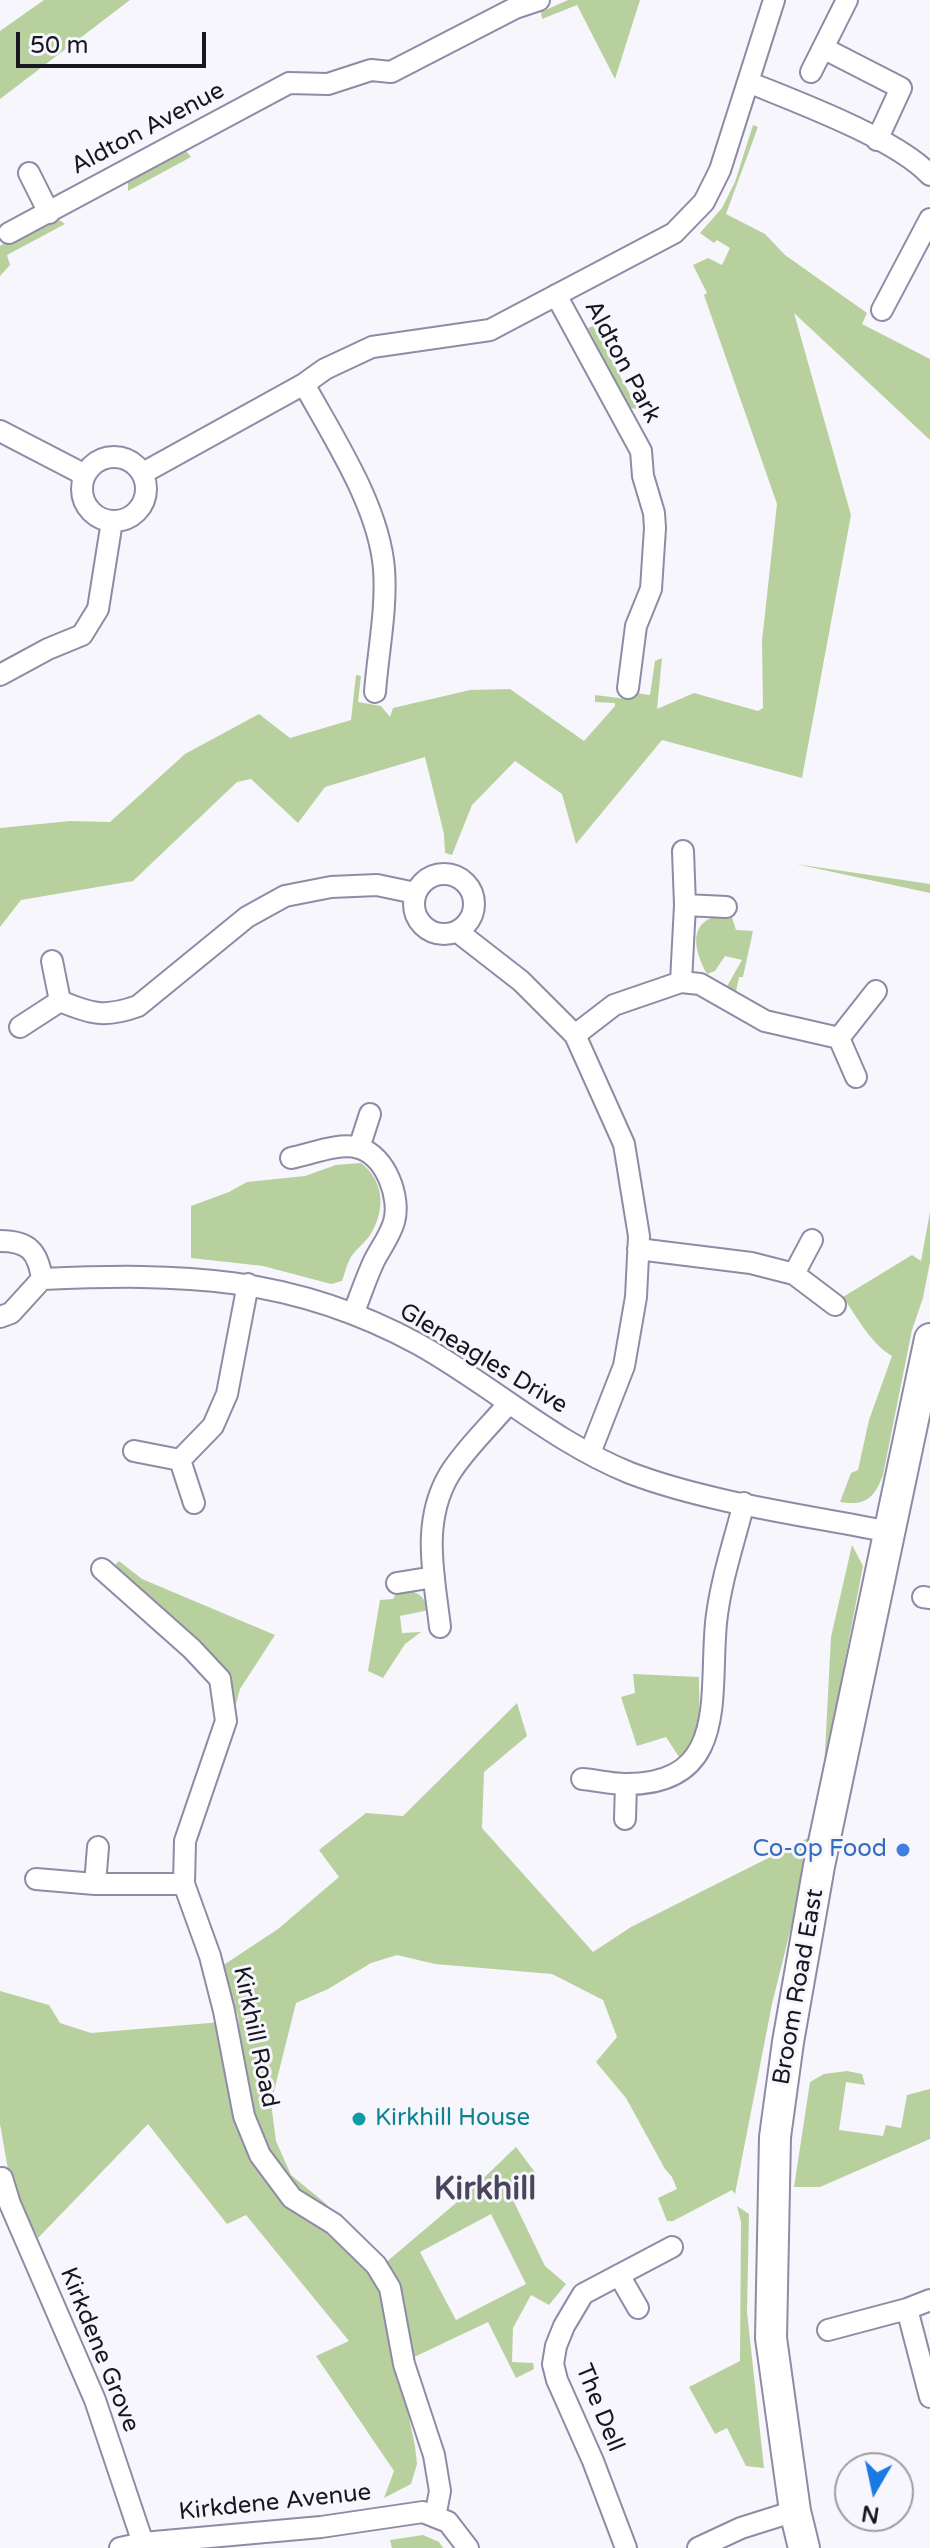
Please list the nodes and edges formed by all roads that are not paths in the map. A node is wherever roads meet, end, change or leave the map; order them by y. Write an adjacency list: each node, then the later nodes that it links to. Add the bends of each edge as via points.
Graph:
1 (539, 0): 10 (street, Aldton Avenue, via 391,72 371,70 328,84 289,83)
2 (774, 0): 6 (street, Aldton Park)
3 (847, 0): 4 (street)
4 (823, 48): 5 (street); 7 (street, via 901,88)
5 (811, 72)
6 (748, 82): 7 (street); 13 (street, Aldton Park, via 720,170 704,202 674,233)
7 (877, 140): 9 (street)
8 (29, 173): 10 (street)
9 (930, 175)
10 (49, 213): 12 (street, Aldton Avenue)
11 (930, 219): 14 (street)
12 (9, 233)
13 (556, 295): 15 (street, Aldton Park, via 490,330 372,347); 21 (street, Aldton Park, via 641,451 654,513 651,589 636,626)
14 (882, 310)
15 (304, 384): 17 (street, Aldton Park); 22 (street, via 367,501 384,565)
16 (0, 431): 18 (street)
17 (143, 473): 18 (street, via 116,456 95,463); 19 (street, via 144,502 131,516)
18 (85, 475): 19 (street, via 85,502)
19 (112, 521): 20 (street, via 98,609 82,635)
20 (0, 675)
21 (628, 688)
22 (375, 692)
23 (683, 851): 25 (street)
24 (415, 893): 27 (street, via 415,913 427,930); 27 (street, via 435,875 463,880 475,907); 31 (street, via 377,885 285,896 247,917 138,1006 96,1015)
25 (685, 905): 26 (street); 29 (street)
26 (726, 907)
27 (458, 932): 33 (street, via 521,981)
28 (52, 961): 31 (street)
29 (681, 982): 33 (street, via 614,1005); 34 (street, via 700,984 765,1021)
30 (876, 991): 34 (street)
31 (60, 1001): 32 (street)
32 (20, 1027)
33 (575, 1035): 41 (street, via 624,1144)
34 (839, 1038): 35 (street)
35 (856, 1077)
36 (370, 1114): 37 (street)
37 (359, 1148): 38 (street); 46 (street, via 377,1159 395,1200 394,1222)
38 (291, 1158)
39 (812, 1240): 42 (street)
40 (0, 1241): 43 (street, via 29,1248)
41 (638, 1249): 42 (street, via 751,1263); 51 (street, via 624,1366)
42 (794, 1274): 45 (street)
43 (42, 1279): 44 (street, Gleneagles Drive, via 188,1277); 47 (street, via 11,1313)
44 (248, 1284): 46 (street, Gleneagles Drive); 52 (street, via 227,1394 213,1426)
45 (835, 1305)
46 (353, 1314): 49 (street, Gleneagles Drive, via 418,1345)
47 (0, 1317)
48 (930, 1339): 55 (street, Broom Road East)
49 (508, 1404): 51 (street, Gleneagles Drive); 57 (street, via 450,1474 438,1500 431,1526)
50 (134, 1451): 52 (street)
51 (590, 1453): 54 (street, Gleneagles Drive, via 664,1484)
52 (180, 1460): 53 (street)
53 (194, 1503)
54 (744, 1503): 55 (street, Gleneagles Drive); 61 (street, via 716,1619 705,1744 687,1768)
55 (890, 1532): 76 (street, Broom Road East, via 817,1877 775,2137 771,2338)
56 (102, 1569): 66 (street, Kirkhill Road, via 220,1679 226,1721 185,1841)
57 (434, 1577): 58 (street); 59 (street)
58 (397, 1583)
59 (440, 1627)
60 (582, 1779): 61 (street)
61 (626, 1784): 62 (street)
62 (625, 1819)
63 (98, 1847): 65 (street)
64 (36, 1879): 65 (street)
65 (95, 1884): 66 (street)
66 (184, 1884): 77 (street, Kirkhill Road, via 210,1956 244,2116 260,2155 292,2198 334,2224 376,2265 390,2288 404,2364 434,2455 440,2491)
67 (2, 2178): 68 (street, Kirkdene Grove)
68 (5, 2207): 78 (street, Kirkdene Grove, via 95,2400)
69 (672, 2247): 70 (street, The Dell)
70 (619, 2275): 72 (street); 81 (street, The Dell, via 583,2294 564,2326 553,2364)
71 (930, 2300): 73 (street)
72 (638, 2308)
73 (907, 2309): 74 (street); 75 (street)
74 (828, 2330)
75 (930, 2397)
76 (795, 2511): 82 (street); 83 (street, Broom Road East)
77 (435, 2517): 78 (street, Kirkdene Avenue, via 423,2512); 80 (street, via 448,2522)
78 (143, 2543): 79 (street, Kirkdene Avenue)
79 (120, 2548)
80 (468, 2548)
81 (626, 2548)
82 (698, 2548)
83 (804, 2548)

